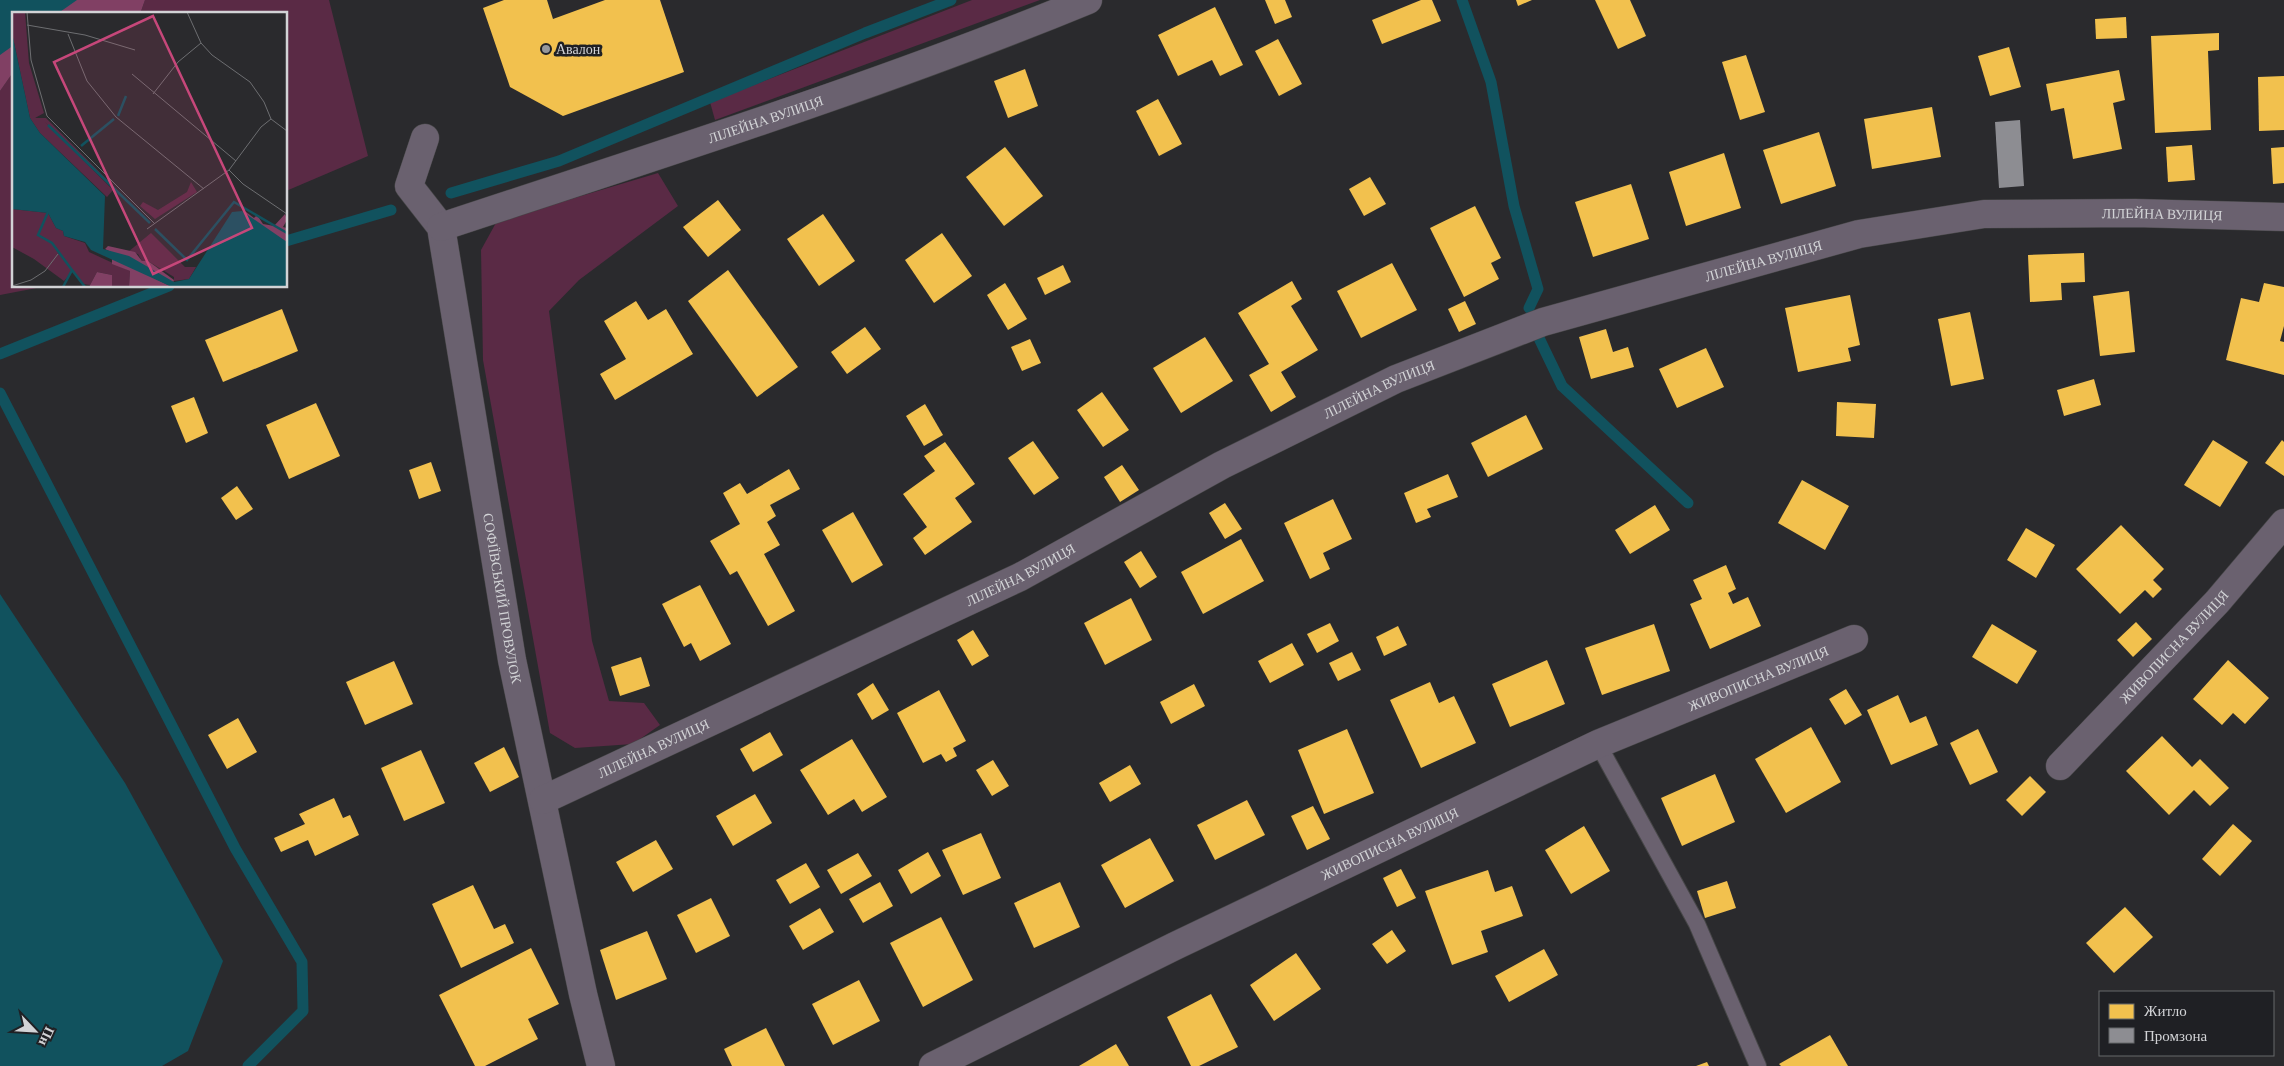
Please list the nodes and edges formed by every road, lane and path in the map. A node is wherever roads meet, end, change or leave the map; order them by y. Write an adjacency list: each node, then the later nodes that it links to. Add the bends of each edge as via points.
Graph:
1 (1088, 0): 4 (street, ЛІЛЕЙНА ВУЛИЦЯ, via 987,41 730,132)
2 (425, 138): 4 (street, СОФІЇВСЬКИЙ ПРОВУЛОК, via 409,186)
3 (2284, 217): 9 (street, ЛІЛЕЙНА ВУЛИЦЯ, via 2135,213 1984,214 1859,234 1543,322 1396,378 1222,465 1020,577)
4 (441, 227): 9 (street, СОФІЇВСЬКИЙ ПРОВУЛОК, via 512,660)
5 (2284, 523): 8 (street, ЖИВОПИСНА ВУЛИЦЯ, via 2218,602)
6 (1854, 639): 7 (street, ЖИВОПИСНА ВУЛИЦЯ)
7 (1598, 744): 11 (street, ЖИВОПИСНА ВУЛИЦЯ, via 1175,946); 12 (lane, via 1697,924)
8 (2060, 766)
9 (544, 800): 10 (street, СОФІЇВСЬКИЙ ПРОВУЛОК, via 583,994)
10 (601, 1066)
11 (933, 1066)
12 (1758, 1066)

